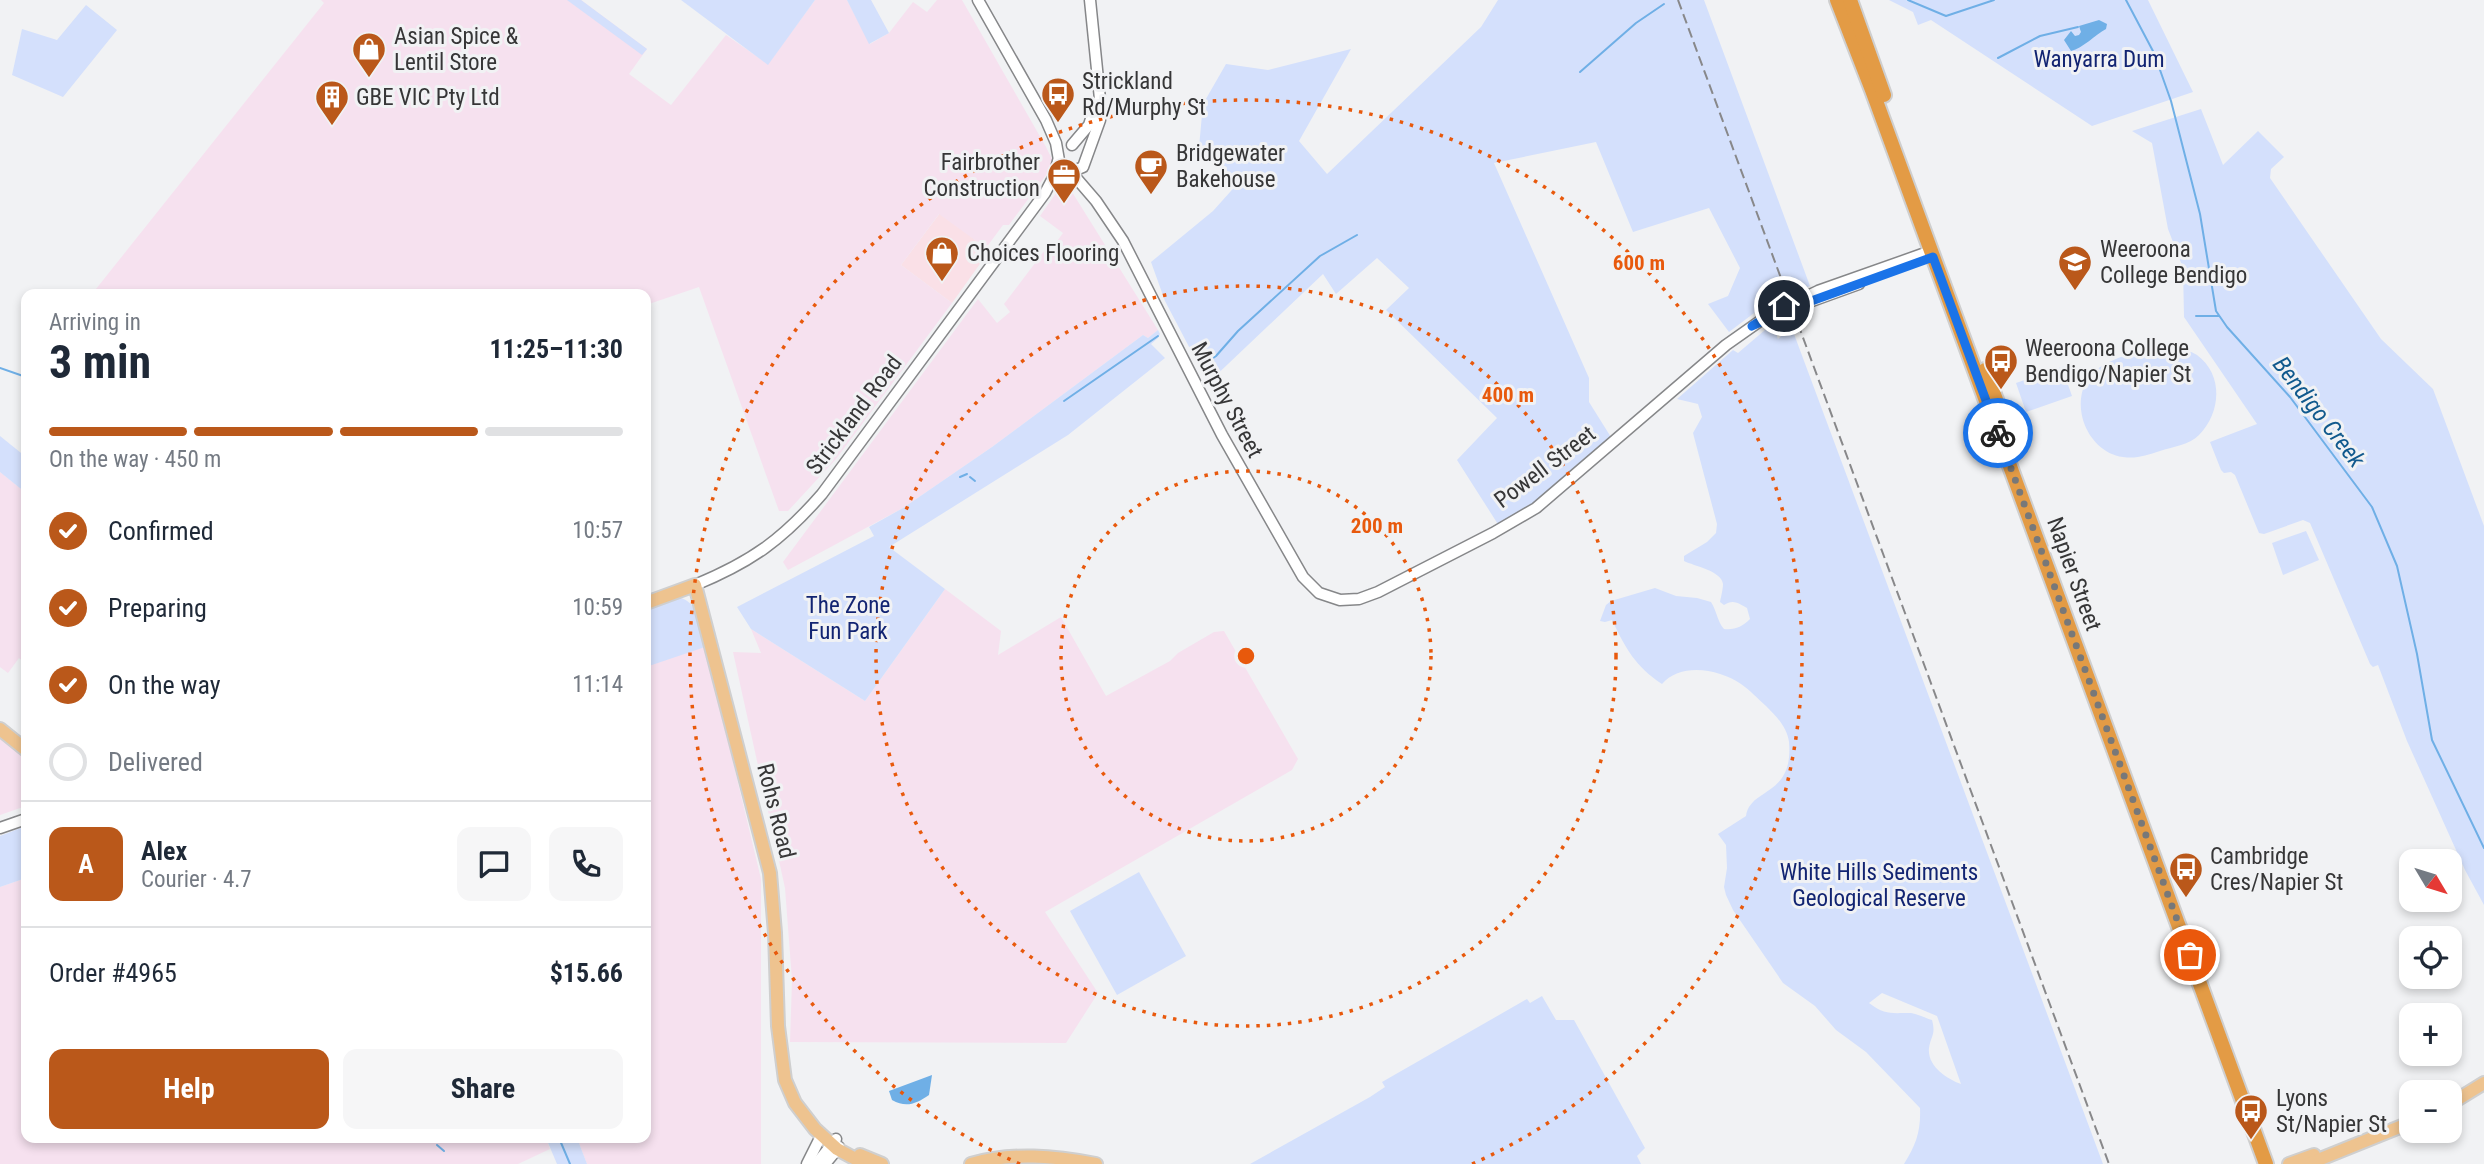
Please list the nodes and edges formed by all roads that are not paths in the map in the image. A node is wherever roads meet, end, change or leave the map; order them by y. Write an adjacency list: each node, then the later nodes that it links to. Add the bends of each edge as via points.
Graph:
1 (978, 0): 5 (street)
2 (1090, 0): 4 (street)
3 (1841, 1): 12 (highway, Napier Street)
4 (1098, 92): 6 (street, via 1091,120); 8 (street, via 1100,120)
5 (1046, 120): 6 (street); 7 (street)
6 (1072, 145): 7 (street, via 1063,148); 8 (street, via 1082,149)
7 (1058, 159): 9 (street, via 1062,169); 10 (street, Strickland Road)
8 (1086, 160): 9 (street, via 1081,170); 11 (street, Murphy Street)
9 (1071, 172): 10 (street, Strickland Road); 11 (street, Murphy Street)
10 (1045, 192): 15 (street, Strickland Road, via 807,511 765,549)
11 (1096, 201): 16 (street, Murphy Street, via 1135,263 1222,435 1294,563 1314,589)
12 (1937, 252): 13 (highway, Napier Street); 14 (highway, Napier Street); 16 (street, Powell Street, via 1752,326 1536,508 1378,592)
13 (2040, 521): 14 (highway, via 2052,564); 20 (highway, Napier Street)
14 (2048, 569): 23 (highway, Napier Street)
15 (695, 585): 17 (main road, Strickland Road); 28 (main road, Rohs Road, via 770,873)
16 (1340, 600)
17 (651, 601)
18 (0, 729): 19 (main road)
19 (21, 746)
20 (2129, 761): 21 (highway, Napier Street); 23 (highway, via 2126,769)
21 (2143, 799): 25 (highway, via 2157,850); 26 (highway, Napier Street)
22 (21, 821): 24 (street)
23 (2141, 822): 25 (highway, Napier Street)
24 (0, 828)
25 (2153, 854): 27 (highway, Napier Street)
26 (2201, 958): 27 (highway, via 2198,965); 45 (highway, Napier Street)
27 (2215, 1025): 44 (highway, Napier Street)
28 (781, 1052): 33 (main road, Rohs Road, via 789,1091); 34 (main road, Rohs Road, via 801,1100)
29 (2484, 1083): 30 (main road)
30 (2462, 1097)
31 (2399, 1127): 32 (main road)
32 (2388, 1132): 46 (main road); 47 (main road)
33 (821, 1136): 34 (main road, Rohs Road); 35 (street)
34 (836, 1144): 36 (street); 37 (street); 38 (main road); 39 (main road)
35 (807, 1164)
36 (816, 1164)
37 (825, 1164)
38 (865, 1164)
39 (882, 1164)
40 (971, 1164): 43 (main road, via 1018,1157)
41 (992, 1164): 42 (main road)
42 (1056, 1164)
43 (1096, 1164)
44 (2266, 1164)
45 (2277, 1164)
46 (2289, 1164)
47 (2308, 1164)

